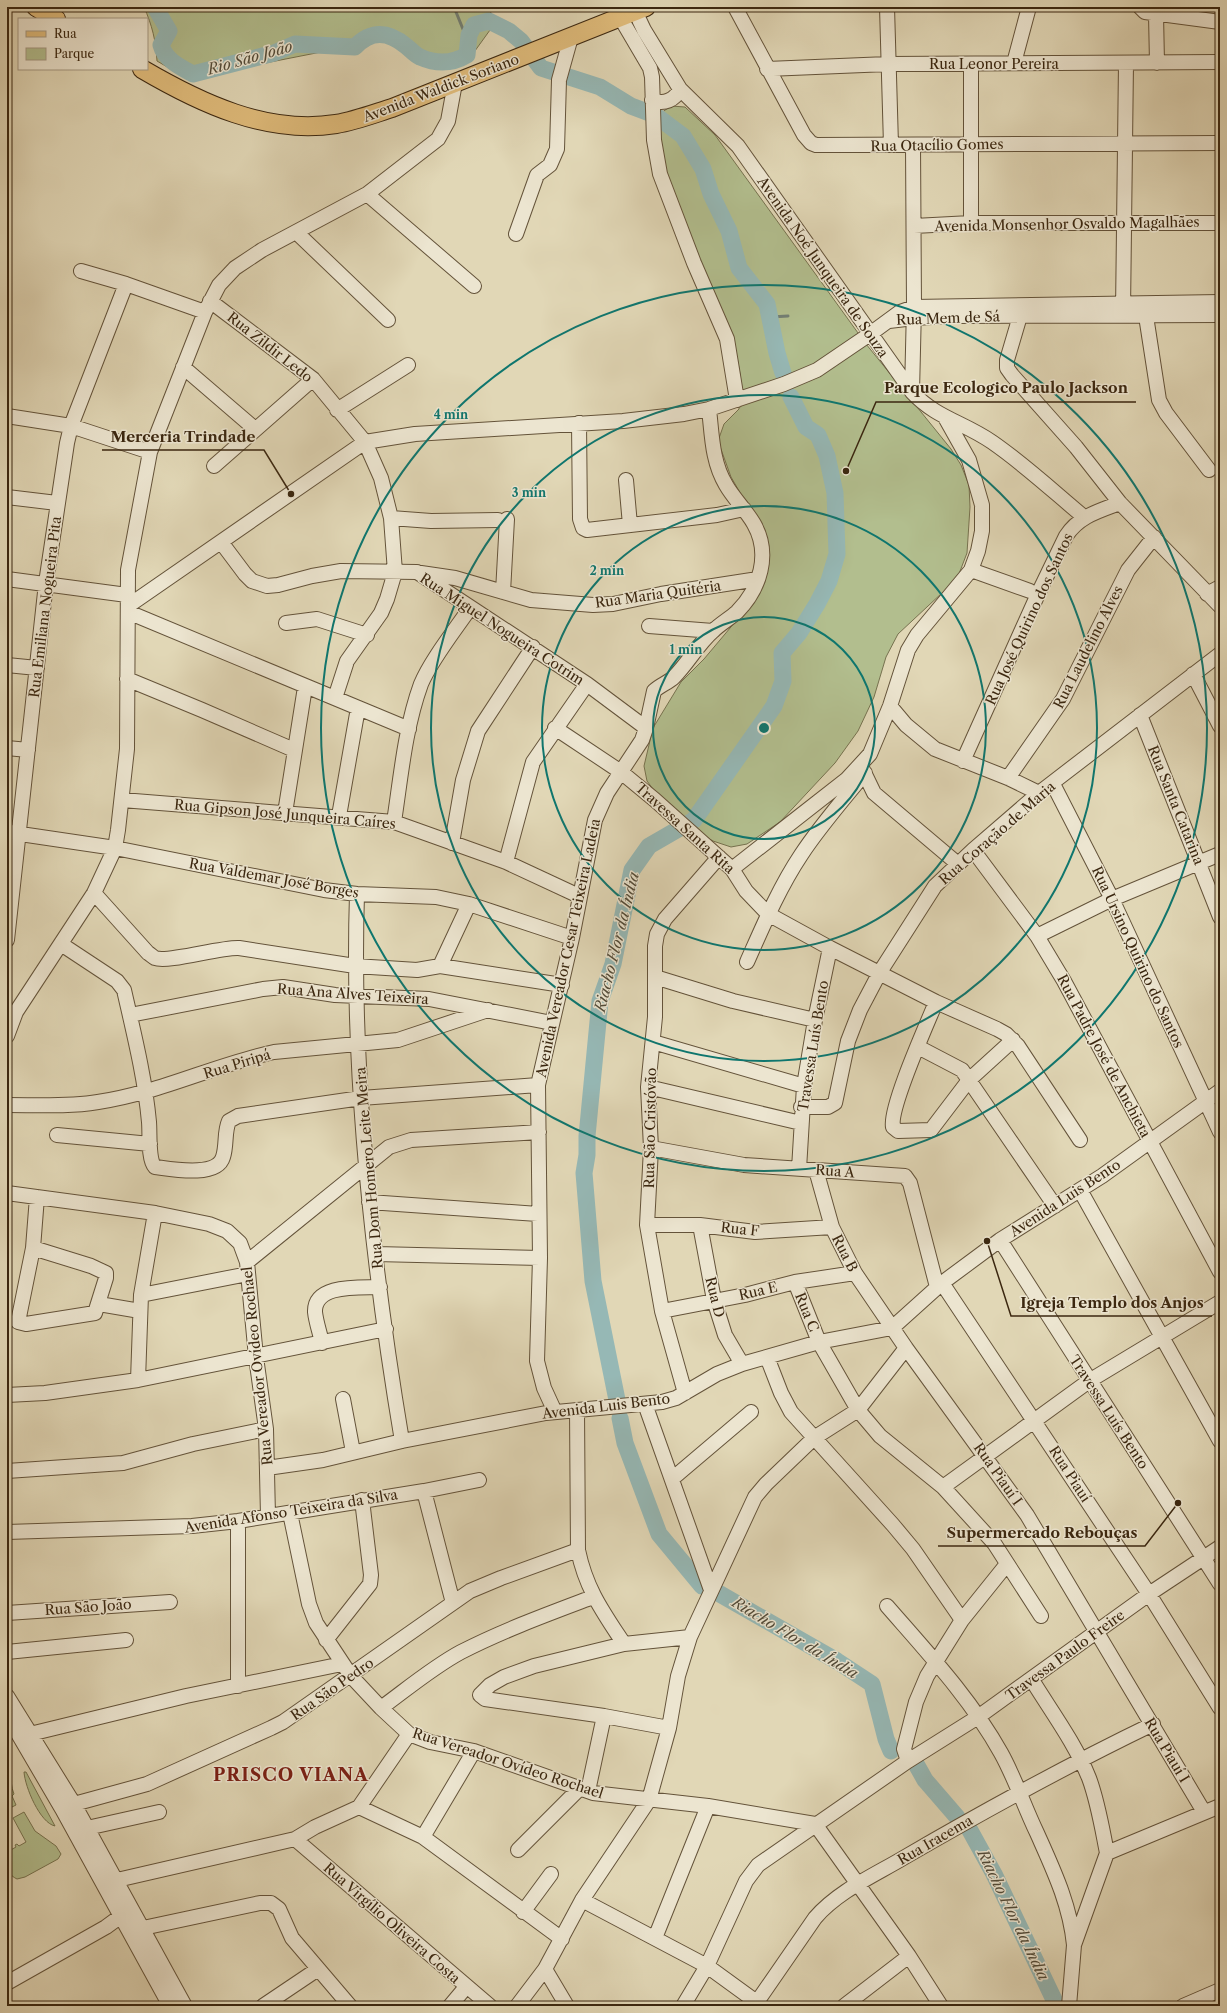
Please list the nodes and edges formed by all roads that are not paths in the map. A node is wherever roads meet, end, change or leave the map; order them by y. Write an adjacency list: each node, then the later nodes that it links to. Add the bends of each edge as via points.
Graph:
1 (36, 7): 8 (main road)
2 (735, 7): 17 (street, Rua Otacílio Gomes)
3 (887, 7): 15 (street)
4 (1029, 7): 12 (street)
5 (1140, 7): 7 (street, via 1145,12)
6 (634, 12): 10 (main road, Avenida Waldick Soriano); 20 (street, Avenida Noé Junqueira de Souza); 21 (street, via 652,77)
7 (1156, 14): 9 (street); 14 (street)
8 (54, 18)
9 (1220, 22)
10 (571, 37): 19 (main road, Avenida Waldick Soriano); 33 (street, via 559,80 557,150 550,165 538,175)
11 (1220, 62): 14 (street, Rua Leonor Pereira)
12 (1014, 63): 13 (street, Rua Leonor Pereira); 16 (street, Rua Leonor Pereira)
13 (1126, 63): 14 (street, Rua Leonor Pereira); 26 (street)
14 (1156, 63)
15 (888, 64): 16 (street, Rua Leonor Pereira); 17 (street, Rua Leonor Pereira); 24 (street)
16 (971, 64): 23 (street)
17 (767, 69): 24 (street, Rua Otacílio Gomes, via 811,143 825,146)
18 (144, 70): 19 (main road, Avenida Waldick Soriano, via 207,103 231,112 296,126 357,120)
19 (455, 82): 27 (street, via 448,122 442,135)
20 (678, 86): 21 (street, via 666,81 658,86); 45 (street, Avenida Noé Junqueira de Souza, via 738,146)
21 (652, 95): 50 (street, via 654,140 660,174 727,339)
22 (1220, 143): 26 (street, Rua Otacílio Gomes)
23 (972, 144): 25 (street, Rua Otacílio Gomes); 26 (street, Rua Otacílio Gomes); 30 (street)
24 (892, 145): 25 (street, Rua Otacílio Gomes)
25 (913, 145): 31 (street)
26 (1125, 145): 28 (street)
27 (367, 194): 32 (street); 36 (street)
28 (1125, 222): 29 (street, Avenida Monsenhor Osvaldo Magalhães); 30 (street, Avenida Monsenhor Osvaldo Magalhães); 39 (street)
29 (1220, 223)
30 (971, 224): 31 (street, Avenida Monsenhor Osvaldo Magalhães)
31 (914, 226): 40 (street)
32 (296, 232): 38 (street, via 235,268 219,285); 44 (street)
33 (516, 234)
34 (81, 271): 35 (street, Rua Zildir Ledo)
35 (126, 284): 38 (street, Rua Zildir Ledo); 56 (street, Rua Emiliana Nogueira Pita)
36 (474, 286)
37 (1220, 302): 39 (street, Rua Mem de Sá)
38 (207, 306): 47 (street); 48 (street, Rua Zildir Ledo)
39 (1123, 309): 41 (street, Rua Mem de Sá); 43 (street, Rua Mem de Sá)
40 (914, 312): 41 (street, Rua Mem de Sá); 45 (street, Rua Mem de Sá, via 900,312); 49 (street)
41 (1023, 312): 65 (street, via 1007,360 1007,368 1102,478)
42 (1220, 315): 43 (street, Rua Mem de Sá)
43 (1146, 316): 61 (street, via 1159,400)
44 (388, 320)
45 (870, 334): 49 (street, Avenida Noé Junqueira de Souza); 50 (street, Rua Mem de Sá, via 817,370)
46 (408, 365): 52 (street)
47 (182, 367): 57 (street); 59 (street)
48 (313, 379): 52 (street, Rua Zildir Ledo); 57 (street)
49 (912, 392): 54 (street, Avenida Noé Junqueira de Souza, via 924,405)
50 (737, 400): 51 (street, Rua Mem de Sá)
51 (709, 409): 55 (street, Rua Mem de Sá, via 684,414); 66 (street, Avenida Vereador Cesar Teixeira Ladeia, via 718,472 726,487)
52 (337, 410): 58 (street, Rua Zildir Ledo)
53 (7, 416): 56 (street)
54 (946, 419): 67 (street, via 962,424 992,442); 72 (street, Avenida Noé Junqueira de Souza, via 969,460 982,505 982,531)
55 (579, 423): 58 (street, Rua Mem de Sá, via 415,434); 69 (street, via 581,525 586,530)
56 (70, 426): 59 (street); 64 (street, Rua Emiliana Nogueira Pita)
57 (255, 429): 60 (street)
58 (365, 442): 68 (street, Rua Zildir Ledo, via 381,478); 71 (street)
59 (150, 452): 82 (street, via 128,570)
60 (214, 466)
61 (1209, 470)
62 (626, 480): 69 (street)
63 (7, 497): 64 (street)
64 (57, 503): 77 (street, Rua Emiliana Nogueira Pita)
65 (1120, 503): 67 (street, Rua José Quirino dos Santos); 70 (street)
66 (744, 509): 69 (street, via 717,515); 76 (street, Avenida Vereador Cesar Teixeira Ladeia, via 762,543 762,563)
67 (1084, 517): 108 (street, Rua José Quirino dos Santos, via 1070,530 1046,575)
68 (391, 518): 73 (street, Rua Zildir Ledo); 80 (street, via 431,521 502,520)
69 (630, 525)
70 (1154, 537): 81 (street); 111 (street, Rua Laudelino Alves, via 1128,570 1063,699)
71 (221, 542): 73 (street, Rua Miguel Nogueira Cotrim, via 252,581 267,586 341,571); 82 (street)
72 (971, 570): 79 (street); 98 (street, Avenida Noé Junqueira de Souza, via 911,645)
73 (395, 572): 74 (street, Rua Miguel Nogueira Cotrim); 88 (street, Rua Zildir Ledo, via 387,599)
74 (417, 572): 80 (street, Rua Maria Quitéria, via 455,578); 84 (street, Rua Miguel Nogueira Cotrim)
75 (7, 579): 77 (street)
76 (758, 579): 80 (street, Rua Maria Quitéria, via 613,604 531,600); 87 (street, Avenida Vereador Cesar Teixeira Ladeia, via 746,601)
77 (46, 584): 82 (street); 92 (street, Rua Emiliana Nogueira Pita)
78 (1220, 587): 81 (street)
79 (1030, 591)
80 (503, 592)
81 (1208, 594): 83 (street)
82 (127, 604): 94 (street); 96 (street)
83 (1220, 606)
84 (470, 608): 89 (street, Rua Miguel Nogueira Cotrim); 104 (street, via 427,672)
85 (286, 623): 88 (street, via 317,619)
86 (649, 626): 87 (street)
87 (712, 631): 103 (street, Avenida Vereador Cesar Teixeira Ladeia, via 675,677 654,690)
88 (367, 635): 97 (street, Rua Zildir Ledo, via 344,666)
89 (534, 648): 95 (street, Rua Miguel Nogueira Cotrim); 119 (street, via 478,731 463,780)
90 (1220, 654): 93 (street, Rua Coração de Maria)
91 (7, 665): 92 (street)
92 (37, 668): 106 (street, Rua Emiliana Nogueira Pita)
93 (1194, 674): 100 (street, Rua Coração de Maria); 101 (street)
94 (127, 680): 107 (street); 114 (street, via 127,748)
95 (587, 684): 102 (street); 103 (street, Rua Miguel Nogueira Cotrim)
96 (305, 687): 97 (street); 107 (street)
97 (335, 698): 99 (street)
98 (890, 706): 108 (street, via 906,725 935,749); 109 (street, Avenida Noé Junqueira de Souza)
99 (358, 708): 104 (street); 116 (street)
100 (1140, 715): 112 (street, Rua Coração de Maria); 125 (street, Rua Santa Catarina)
101 (1220, 726)
102 (555, 728): 110 (street, Travessa Santa Rita); 124 (street, via 533,762)
103 (646, 728): 110 (street, Avenida Vereador Cesar Teixeira Ladeia, via 642,740)
104 (409, 730): 117 (street)
105 (7, 748): 106 (street)
106 (28, 750): 118 (street, Rua Emiliana Nogueira Pita)
107 (294, 750): 115 (street)
108 (964, 761): 111 (street)
109 (863, 769): 126 (street, via 872,789 881,800); 127 (street, Avenida Noé Junqueira de Souza); 133 (street, via 800,856)
110 (621, 772): 123 (street, Travessa Santa Rita); 130 (street, Avenida Vereador Cesar Teixeira Ladeia, via 601,804 595,820)
111 (1008, 778): 113 (street)
112 (1053, 784): 113 (street, Rua Coração de Maria); 131 (street, Rua Ursino Quirino do Santos)
113 (1039, 793): 121 (street, Rua Coração de Maria)
114 (122, 800): 115 (street, Rua Gipson José Junqueira Caíres); 120 (street)
115 (285, 813): 116 (street, Rua Gipson José Junqueira Caíres)
116 (339, 816): 117 (street, Rua Gipson José Junqueira Caíres)
117 (394, 822): 119 (street, Rua Gipson José Junqueira Caíres)
118 (12, 832): 120 (street, Rua Valdemar José Borges); 135 (street, Rua Emiliana Nogueira Pita)
119 (452, 843): 124 (street, Rua Gipson José Junqueira Caíres)
120 (115, 848): 128 (street); 129 (street, Rua Valdemar José Borges, via 324,890)
121 (973, 850): 126 (street, Rua Coração de Maria); 136 (street, Rua Padre José de Anchieta)
122 (1220, 854): 125 (street)
123 (720, 857): 127 (street, Travessa Santa Rita); 145 (street, Rua São Cristóvão, via 660,928 655,946)
124 (506, 862): 130 (street, Rua Gipson José Junqueira Caíres)
125 (1199, 863): 131 (street); 134 (street, Rua Santa Catarina)
126 (958, 864): 144 (street, Rua Coração de Maria, via 927,897)
127 (732, 869): 133 (street, Travessa Santa Rita, via 746,890)
128 (94, 893): 139 (street); 142 (street, via 148,953 156,958 240,948)
129 (357, 894): 132 (street, Rua Valdemar José Borges, via 436,897); 142 (street, Rua Dom Homero Leite Meira)
130 (579, 896): 137 (street, Avenida Vereador Cesar Teixeira Ladeia)
131 (1112, 899): 136 (street); 167 (street, Rua Ursino Quirino do Santos)
132 (469, 904): 137 (street, Rua Valdemar José Borges); 143 (street)
133 (768, 914): 140 (street, Travessa Santa Rita); 141 (street)
134 (1220, 917)
135 (8, 918): 138 (street, Rua Emiliana Nogueira Pita)
136 (1037, 936): 175 (street, Rua Padre José de Anchieta, via 1064,981)
137 (572, 938): 146 (street, Avenida Vereador Cesar Teixeira Ladeia)
138 (7, 940)
139 (61, 944): 150 (street); 151 (street, via 118,981 124,990)
140 (830, 948): 144 (street, Travessa Santa Rita); 152 (street, Travessa Luís Bento)
141 (748, 962)
142 (354, 966): 143 (street, via 417,970); 147 (street, Rua Dom Homero Leite Meira)
143 (440, 966): 146 (street)
144 (880, 972): 148 (street, Travessa Santa Rita); 169 (street, Rua Coração de Maria, via 860,1010 848,1041 835,1103 828,1107)
145 (655, 977): 152 (street, via 733,1001); 157 (street, Rua São Cristóvão)
146 (562, 985): 153 (street, Avenida Vereador Cesar Teixeira Ladeia)
147 (357, 995): 149 (street, Rua Ana Alves Teixeira, via 429,999); 151 (street, Rua Ana Alves Teixeira, via 273,988); 158 (street, Rua Dom Homero Leite Meira)
148 (936, 1002): 156 (street, Travessa Santa Rita, via 990,1026); 159 (street)
149 (488, 1010): 153 (street, Rua Ana Alves Teixeira); 158 (street, Rua Piripá, via 406,1038)
150 (16, 1012): 154 (street); 155 (street)
151 (130, 1015): 165 (street)
152 (815, 1020): 162 (street, Travessa Luís Bento)
153 (552, 1023): 161 (street, Avenida Vereador Cesar Teixeira Ladeia)
154 (7, 1024)
155 (7, 1036)
156 (1013, 1040): 160 (street); 174 (street, Travessa Santa Rita)
157 (653, 1042): 162 (street); 163 (street, Rua São Cristóvão)
158 (359, 1044): 165 (street, Rua Piripá, via 274,1052); 166 (street, Rua Dom Homero Leite Meira)
159 (918, 1047): 160 (street, via 962,1070); 160 (street, via 893,1114 893,1127 898,1131 931,1130)
160 (969, 1080): 185 (street)
161 (538, 1085): 166 (street); 171 (street, Avenida Vereador Cesar Teixeira Ladeia)
162 (804, 1086): 169 (street, Travessa Luís Bento)
163 (648, 1087): 170 (street); 177 (street, Rua São Cristóvão)
164 (1220, 1090): 167 (street, Avenida Luis Bento)
165 (145, 1092): 168 (street, Rua Piripá, via 84,1104); 176 (street)
166 (361, 1098): 176 (street, via 232,1118 227,1124 224,1156 218,1165 212,1168 195,1171 155,1167 151,1162); 178 (street, Rua Dom Homero Leite Meira)
167 (1205, 1101): 172 (street, Rua Ursino Quirino do Santos); 175 (street, Avenida Luis Bento)
168 (7, 1105)
169 (802, 1106): 170 (street, Travessa Luís Bento)
170 (801, 1123): 179 (street, Travessa Luís Bento)
171 (539, 1132): 178 (street, via 411,1140 390,1147); 187 (street, Avenida Vereador Cesar Teixeira Ladeia)
172 (1220, 1132)
173 (57, 1135): 176 (street)
174 (1080, 1140)
175 (1150, 1142): 181 (street, Avenida Luis Bento); 196 (street, Rua Padre José de Anchieta)
176 (150, 1144)
177 (651, 1148): 179 (street, Rua A, via 730,1163); 188 (street, Rua São Cristóvão)
178 (366, 1166): 184 (street, Rua Dom Homero Leite Meira); 195 (street)
179 (799, 1169): 180 (street, Rua A)
180 (816, 1170): 190 (street, Rua B); 199 (street, Rua A, via 900,1175 907,1178)
181 (1080, 1190): 185 (street, Avenida Luis Bento); 209 (street)
182 (7, 1193): 183 (street, Rua Vereador Ovídeo Rochael)
183 (37, 1197): 186 (street, Rua Vereador Ovídeo Rochael); 192 (street)
184 (370, 1202): 187 (street); 193 (street, Rua Dom Homero Leite Meira)
185 (1055, 1206): 191 (street, Avenida Luis Bento)
186 (155, 1213): 195 (street, Rua Vereador Ovídeo Rochael, via 208,1224 227,1231 240,1243); 201 (street)
187 (538, 1214): 194 (street, Avenida Vereador Cesar Teixeira Ladeia)
188 (647, 1225): 189 (street, Rua F); 206 (street, Rua São Cristóvão)
189 (700, 1225): 190 (street, Rua F, via 755,1232); 202 (street, Rua D)
190 (832, 1227): 197 (street, Rua B)
191 (1000, 1240): 199 (street, Avenida Luis Bento); 217 (street, Travessa Luís Bento)
192 (33, 1248): 204 (street, via 106,1273); 204 (street, via 18,1318 20,1324 90,1315 96,1312)
193 (376, 1254): 194 (street); 200 (street, Rua Dom Homero Leite Meira)
194 (540, 1258): 224 (street, Avenida Vereador Cesar Teixeira Ladeia, via 537,1361 540,1378)
195 (248, 1268): 201 (street); 213 (street, Rua Vereador Ovídeo Rochael)
196 (1220, 1272)
197 (855, 1273): 198 (street, Rua E); 207 (street, Rua B)
198 (795, 1282): 202 (street, Rua E); 211 (street, Rua C)
199 (939, 1285): 207 (street, Avenida Luis Bento); 226 (street, Rua Piauí)
200 (380, 1287): 208 (street, Rua Dom Homero Leite Meira); 210 (street, via 325,1293 318,1300 315,1311)
201 (141, 1295): 205 (street)
202 (714, 1300): 206 (street, Rua E); 215 (street, Rua D, via 725,1335)
203 (1220, 1302): 209 (street)
204 (99, 1304): 205 (street)
205 (140, 1311): 216 (street)
206 (662, 1312): 218 (street, Rua São Cristóvão)
207 (892, 1328): 211 (street, Avenida Luis Bento); 212 (street, Rua Piauí I)
208 (386, 1329): 210 (street); 229 (street, Rua Dom Homero Leite Meira)
209 (1162, 1336): 217 (street); 230 (street)
210 (322, 1342): 213 (street)
211 (819, 1342): 214 (street, Avenida Luis Bento); 223 (street, Rua C)
212 (906, 1348): 223 (street); 232 (street, Rua Piauí I)
213 (256, 1356): 216 (street); 227 (street, Rua Vereador Ovídeo Rochael)
214 (767, 1357): 215 (street, Avenida Luis Bento); 228 (street, via 784,1402)
215 (742, 1364): 218 (street, Avenida Luis Bento, via 717,1374)
216 (138, 1380): 219 (street, via 45,1393)
217 (1089, 1381): 226 (street); 246 (street, Travessa Luís Bento)
218 (685, 1393): 221 (street, Avenida Luis Bento, via 668,1400)
219 (7, 1395)
220 (343, 1399): 231 (street)
221 (645, 1404): 222 (street, Avenida Luis Bento); 235 (street)
222 (577, 1410): 224 (street, Avenida Luis Bento); 245 (street)
223 (858, 1410): 228 (street); 237 (street, Rua C, via 880,1436)
224 (555, 1412): 229 (street, Avenida Luis Bento)
225 (752, 1412): 235 (street)
226 (1034, 1421): 232 (street); 250 (street, Rua Piauí)
227 (266, 1429): 233 (street, Rua Vereador Ovídeo Rochael); 234 (street, via 193,1444 123,1463)
228 (814, 1438): 249 (street, via 756,1497); 257 (street, via 908,1543)
229 (402, 1441): 231 (street, Avenida Luis Bento)
230 (1220, 1441)
231 (353, 1452): 233 (street, Avenida Luis Bento, via 323,1460)
232 (986, 1456): 237 (street); 258 (street, Rua Piauí I, via 1027,1515)
233 (267, 1468): 241 (street, Rua Vereador Ovídeo Rochael)
234 (7, 1471)
235 (672, 1479): 249 (street)
236 (479, 1480): 238 (street, Avenida Afonso Teixeira da Silva)
237 (943, 1487): 247 (street, Rua C, via 994,1543)
238 (424, 1491): 239 (street, Avenida Afonso Teixeira da Silva); 253 (street)
239 (362, 1500): 240 (street, Avenida Afonso Teixeira da Silva); 261 (street, via 370,1584)
240 (290, 1513): 241 (street, Avenida Afonso Teixeira da Silva); 261 (street, Rua Vereador Ovídeo Rochael, via 309,1604)
241 (268, 1516): 242 (street, Avenida Afonso Teixeira da Silva)
242 (238, 1521): 243 (street, Avenida Afonso Teixeira da Silva, via 175,1528); 268 (street)
243 (7, 1532)
244 (1220, 1547): 246 (street, Travessa Paulo Freire)
245 (578, 1550): 251 (street); 253 (street, Rua São Pedro, via 484,1584)
246 (1203, 1557): 248 (street, Travessa Luís Bento); 250 (street, Travessa Paulo Freire)
247 (1007, 1564): 256 (street, Rua C); 257 (street)
248 (1220, 1584)
249 (711, 1590): 259 (street)
250 (1149, 1594): 258 (street, Travessa Paulo Freire); 271 (street, Rua Piauí)
251 (593, 1597): 262 (street); 270 (street, via 514,1627 460,1653 429,1672)
252 (170, 1602): 255 (street, Rua São João)
253 (453, 1603): 266 (street, Rua São Pedro)
254 (887, 1606): 264 (street)
255 (7, 1613)
256 (1041, 1616)
257 (962, 1620): 264 (street)
258 (1096, 1633): 267 (street, Travessa Paulo Freire); 275 (street, Rua Piauí I)
259 (690, 1637): 262 (street); 276 (street, via 678,1676)
260 (126, 1640): 263 (street)
261 (326, 1640): 265 (street, Rua Vereador Ovídeo Rochael)
262 (624, 1644): 273 (street, via 516,1672 490,1685 480,1695 486,1699)
263 (7, 1652)
264 (935, 1661): 274 (street); 281 (street, via 916,1702 910,1723 904,1749)
265 (342, 1664): 266 (street, Rua Vereador Ovídeo Rochael); 268 (street)
266 (351, 1676): 270 (street, Rua Vereador Ovídeo Rochael); 285 (street, Rua São Pedro, via 271,1728 147,1784)
267 (1032, 1680): 274 (street, Travessa Paulo Freire); 280 (street)
268 (238, 1686): 277 (street)
269 (7, 1696): 277 (street)
270 (381, 1708): 278 (street, Rua Vereador Ovídeo Rochael)
271 (1220, 1708)
272 (7, 1715): 277 (street)
273 (604, 1716): 276 (street); 282 (street)
274 (978, 1717): 281 (street, Travessa Paulo Freire); 283 (street, via 1000,1752)
275 (1153, 1724): 280 (street, Rua Iracema); 290 (street, Rua Piauí I)
276 (669, 1728): 284 (street)
277 (24, 1730): 285 (street); 295 (street, via 48,1784)
278 (409, 1734): 279 (street, Rua Vereador Ovídeo Rochael, via 430,1742); 288 (street)
279 (474, 1752): 282 (street, Rua Vereador Ovídeo Rochael); 293 (street)
280 (1080, 1759): 283 (street, Rua Iracema); 297 (street, via 1098,1809)
281 (908, 1760): 291 (street, Travessa Paulo Freire)
282 (583, 1790): 284 (street, Rua Vereador Ovídeo Rochael); 296 (street)
283 (1020, 1793): 300 (street, Rua Iracema); 307 (street, via 1059,1880)
284 (649, 1800): 286 (street, Rua Vereador Ovídeo Rochael); 301 (street)
285 (74, 1804): 292 (street)
286 (708, 1806): 291 (street, Rua Vereador Ovídeo Rochael); 305 (street)
287 (1220, 1806): 290 (street)
288 (359, 1807): 293 (street); 294 (street)
289 (159, 1812): 292 (street)
290 (1204, 1812): 297 (street)
291 (815, 1824): 300 (street); 309 (street, Travessa Paulo Freire, via 751,1872)
292 (87, 1828): 295 (street)
293 (423, 1837): 302 (street)
294 (295, 1839): 299 (street); 313 (street, Rua Virgílio Oliveira Costa)
295 (90, 1848): 299 (street)
296 (518, 1850)
297 (1107, 1853): 307 (street)
298 (551, 1874): 302 (street)
299 (110, 1882): 303 (street); 304 (street)
300 (858, 1885): 308 (street); 315 (street, Rua Iracema, via 821,1911)
301 (582, 1900): 305 (street); 306 (street)
302 (523, 1912): 306 (street)
303 (121, 1916): 312 (street, via 106,1928); 316 (street)
304 (143, 1928): 310 (street, via 260,1903 271,1903 279,1909 292,1938); 317 (street)
305 (655, 1938): 309 (street)
306 (562, 1939): 311 (street)
307 (1074, 1945): 327 (street)
308 (909, 1956): 325 (street); 326 (street)
309 (707, 1966): 315 (street); 324 (street, Travessa Paulo Freire)
310 (318, 1969): 318 (street); 319 (street)
311 (545, 1969): 322 (street); 323 (street)
312 (7, 1984)
313 (466, 1987): 320 (street); 321 (street, Rua Virgílio Oliveira Costa)
314 (1220, 1990): 328 (street)
315 (759, 2004)
316 (170, 2006)
317 (185, 2006)
318 (263, 2006)
319 (350, 2006)
320 (450, 2006)
321 (490, 2006)
322 (517, 2006)
323 (566, 2006)
324 (683, 2006)
325 (844, 2006)
326 (941, 2006)
327 (1069, 2006)
328 (1183, 2006)

